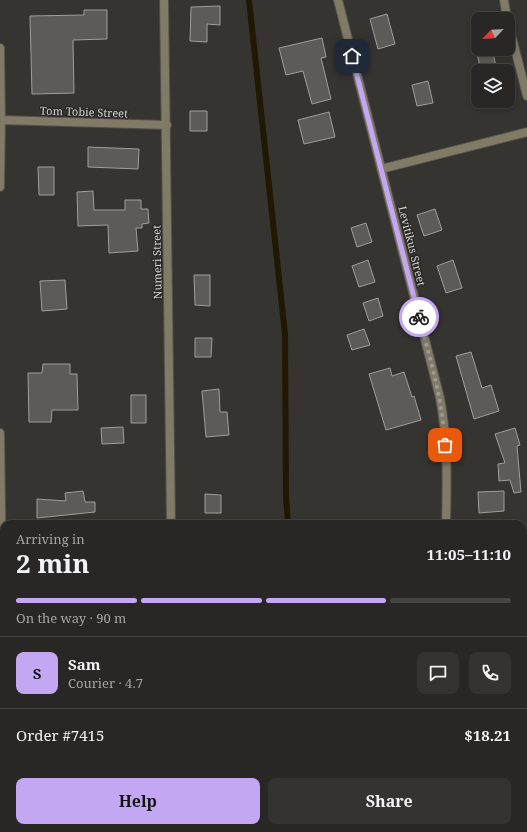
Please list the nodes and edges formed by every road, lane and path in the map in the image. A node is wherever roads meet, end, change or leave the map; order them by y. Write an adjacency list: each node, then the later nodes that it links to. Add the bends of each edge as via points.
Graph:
1 (164, 0): 9 (street, Numeri Street)
2 (338, 0): 11 (street, Levitikus Street)
3 (504, 0): 4 (street)
4 (506, 12)
5 (0, 48): 8 (street)
6 (515, 49): 7 (street)
7 (527, 96)
8 (2, 120): 9 (street, Tom Tobie Street); 12 (street)
9 (167, 125): 15 (street, Numeri Street)
10 (527, 132): 11 (street)
11 (381, 170): 16 (street, Levitikus Street, via 444,419)
12 (0, 187)
13 (0, 433): 14 (street)
14 (1, 520)
15 (171, 520)
16 (446, 520)

